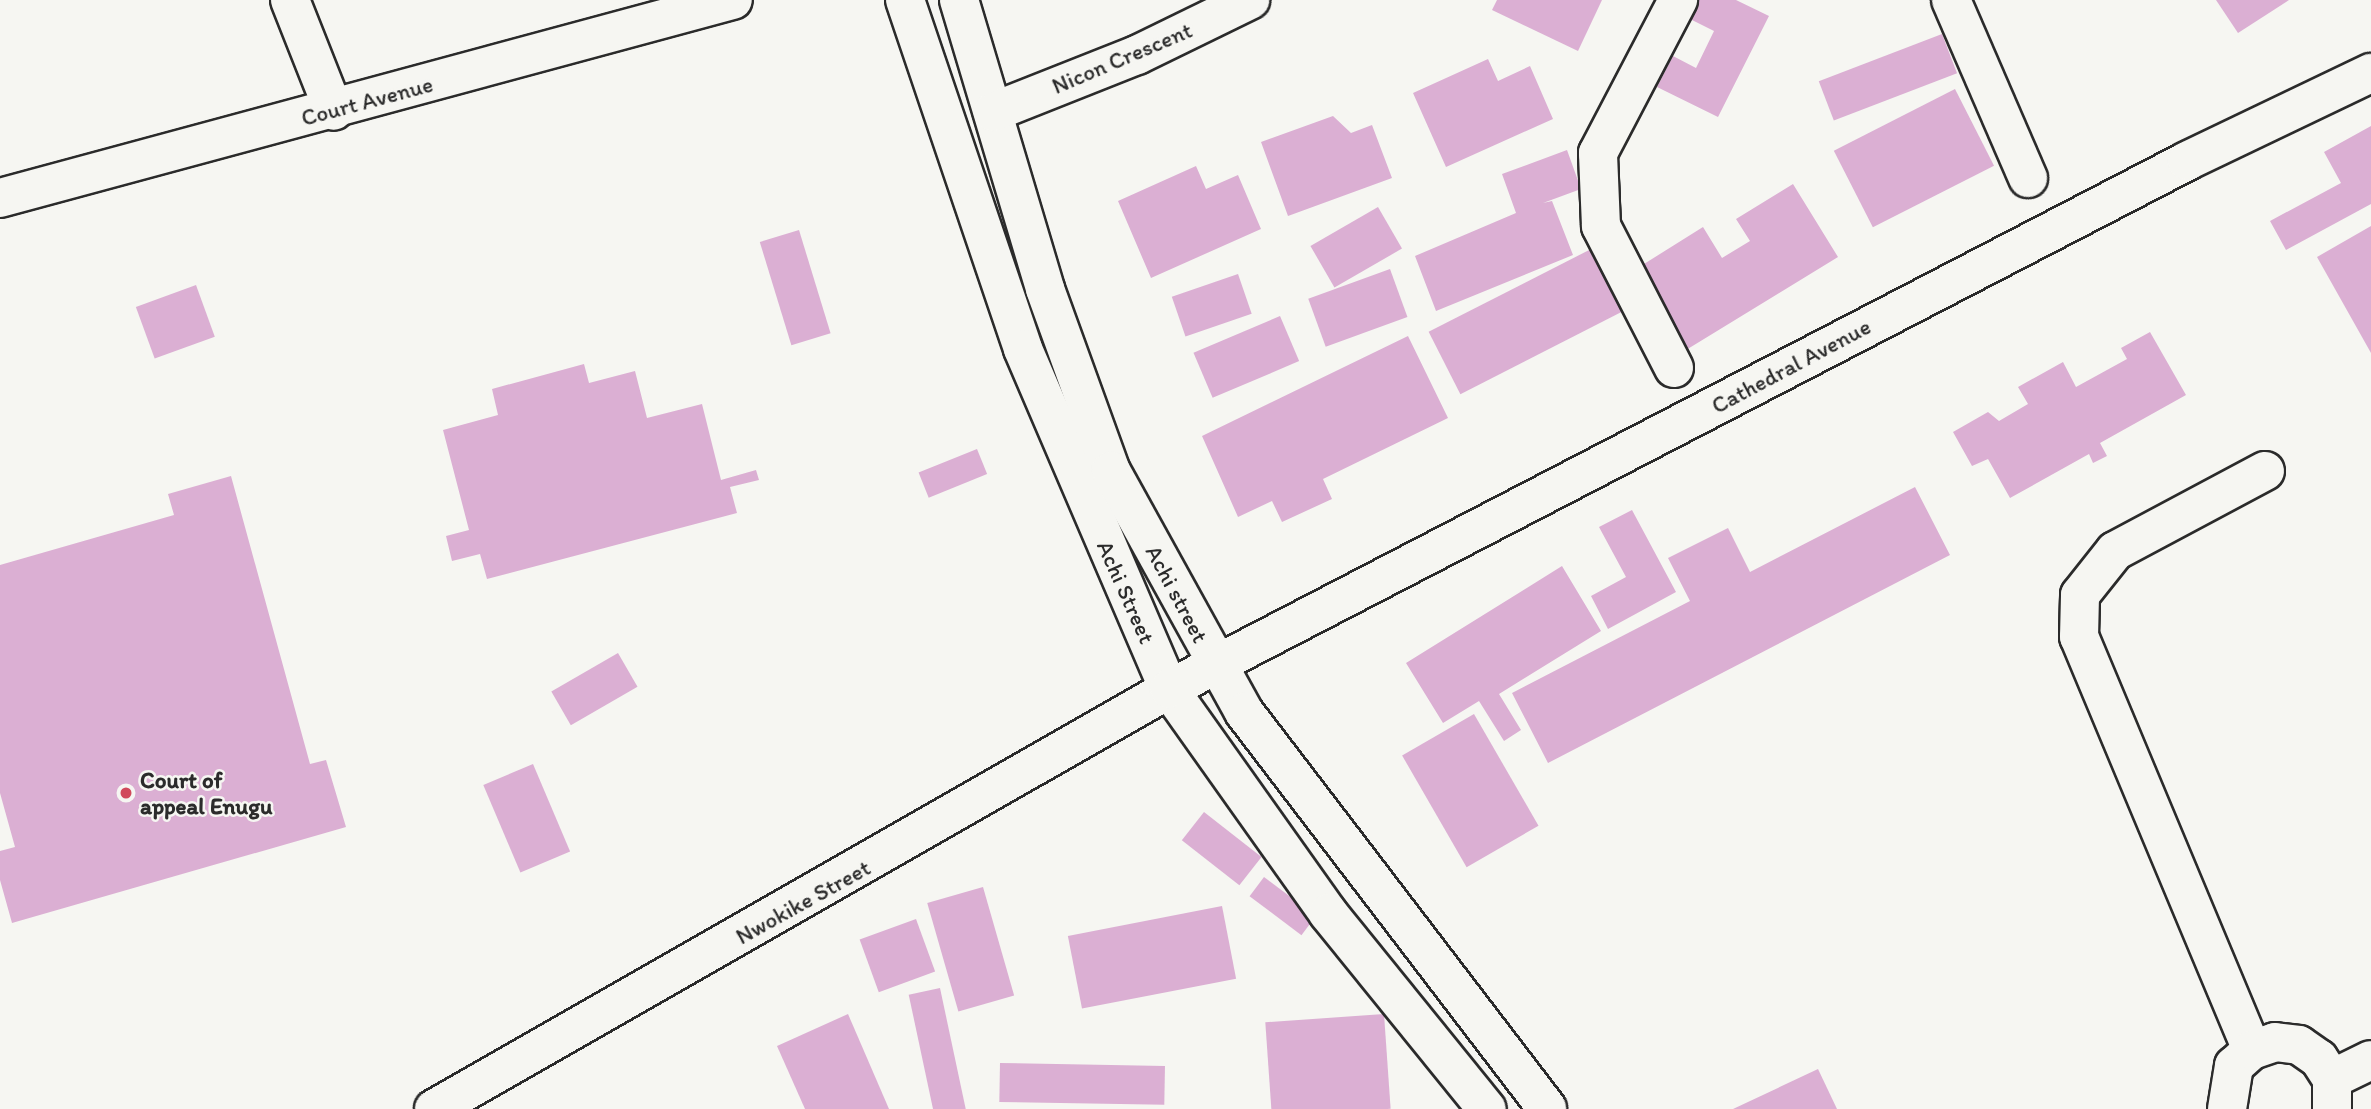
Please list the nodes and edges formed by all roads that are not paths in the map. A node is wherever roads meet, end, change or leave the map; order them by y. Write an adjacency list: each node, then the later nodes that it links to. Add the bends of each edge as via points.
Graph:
1 (290, 0): 9 (street)
2 (733, 0): 9 (street, Court Avenue)
3 (905, 0): 16 (street, Achi Street, via 1028,360)
4 (959, 0): 10 (street, Achi street)
5 (1250, 0): 10 (street, Nicon Crescent, via 1137,55)
6 (1678, 0): 13 (street, via 1598,153 1601,226)
7 (1951, 0): 11 (street)
8 (2371, 73): 15 (street, Cathedral Avenue, via 2187,161)
9 (334, 111): 12 (street, Court Avenue)
10 (993, 112): 15 (street, Achi street, via 1045,289 1111,471)
11 (2028, 178)
12 (0, 198)
13 (1674, 368)
14 (2265, 471): 17 (street, via 2115,551 2080,594 2078,637)
15 (1215, 666): 16 (street, Cathedral Avenue); 22 (street, Achi street)
16 (1169, 689): 20 (street, Nwokike Street); 21 (street, Achi Street, via 1328,914)
17 (2252, 1050): 19 (street, via 2275,1042 2299,1045 2319,1059); 23 (street, via 2234,1066)
18 (2371, 1060): 19 (street)
19 (2332, 1094)
20 (434, 1109)
21 (1487, 1109)
22 (1547, 1109)
23 (2227, 1109)

